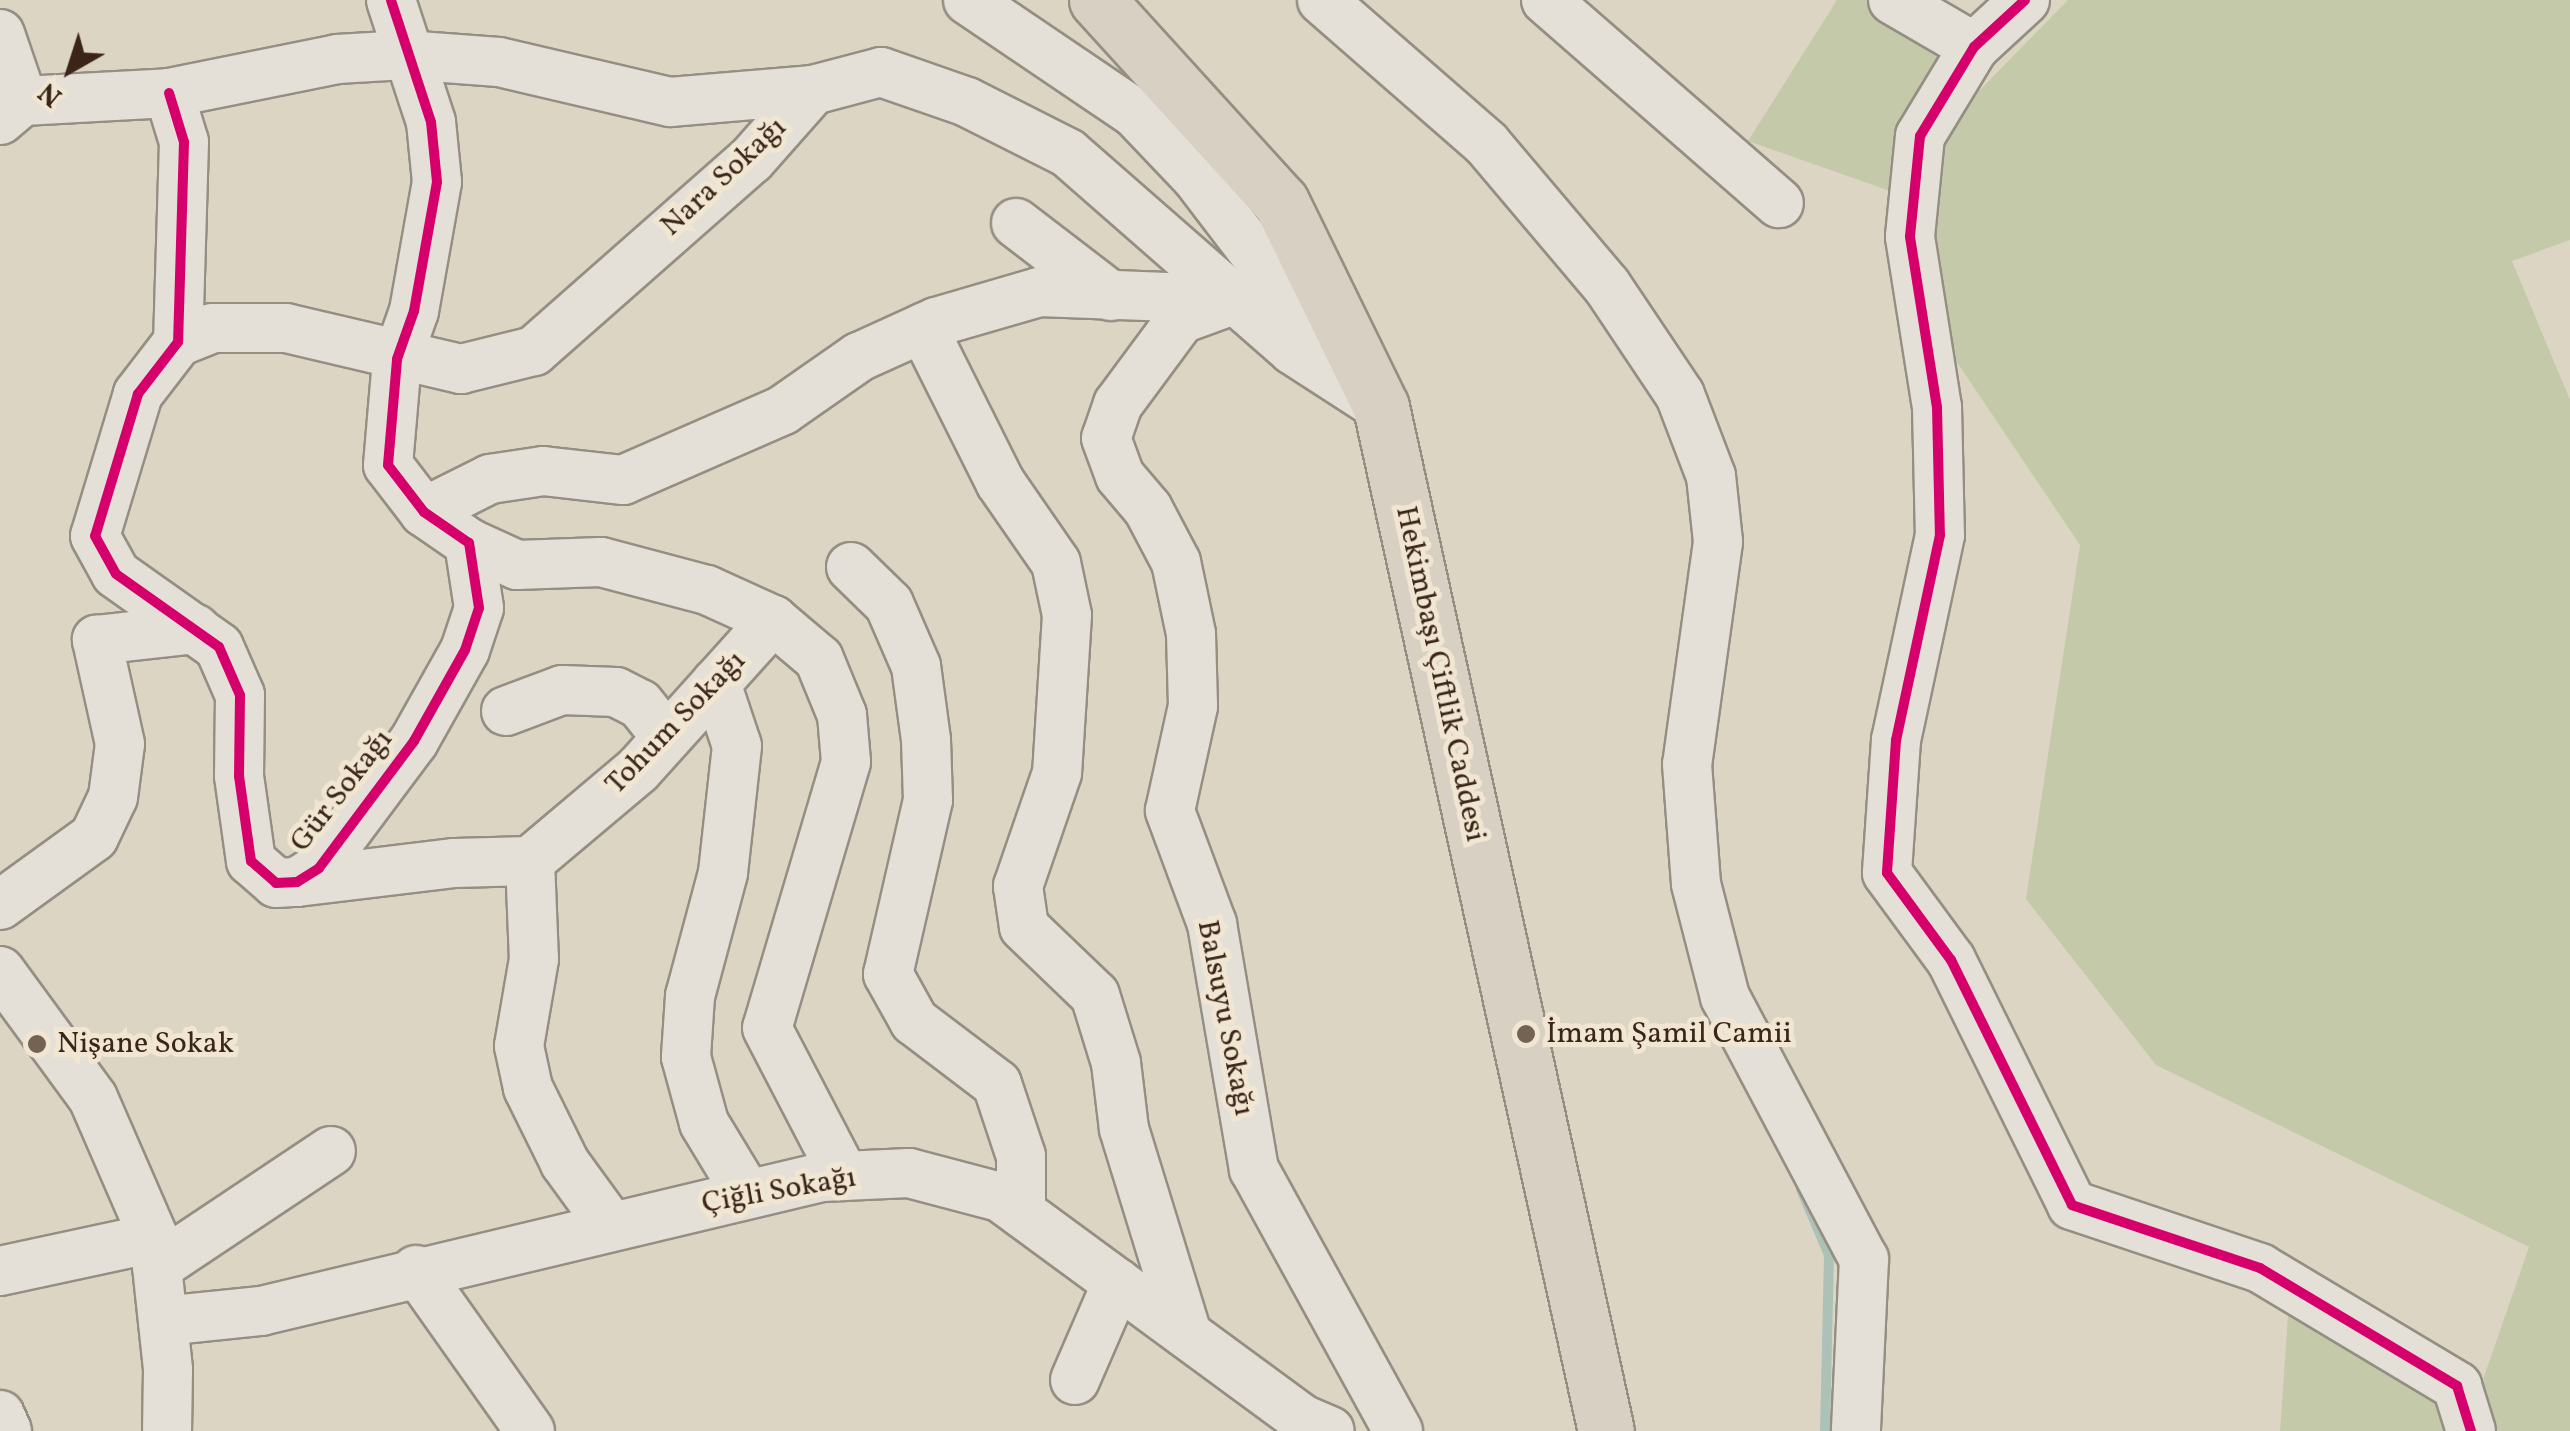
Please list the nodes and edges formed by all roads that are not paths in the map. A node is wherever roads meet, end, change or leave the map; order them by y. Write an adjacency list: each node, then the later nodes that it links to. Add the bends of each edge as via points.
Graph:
1 (392, 0): 10 (street)
2 (968, 0): 20 (street, via 1135,113 1196,177 1263,265 1292,321)
3 (1098, 0): 22 (main road, Hekimbaşı Çiftlik Caddesi, via 1282,202)
4 (1322, 0): 54 (street, via 1486,143 1607,286 1680,396 1712,476 1718,542 1687,764 1696,884 1724,997 1864,1259)
5 (1546, 0): 14 (street)
6 (1893, 0): 9 (street)
7 (2025, 0): 9 (street)
8 (0, 34): 13 (street)
9 (1974, 46): 55 (street, via 1920,136 1910,238 1937,407 1940,534 1896,740 1887,873 1951,960 2072,1205 2260,1268 2457,1386)
10 (405, 55): 11 (street, via 499,62 670,102); 12 (street, via 338,59); 21 (street, via 432,122 437,182 414,311)
11 (813, 90): 17 (street, via 881,72 967,102 1068,153); 21 (street, Nara Sokağı, via 751,160 534,351 461,370)
12 (169, 93): 13 (street); 19 (street, via 184,142)
13 (11, 110)
14 (1780, 203)
15 (1016, 223): 16 (street)
16 (1111, 296): 17 (street); 18 (street, via 1040,292)
17 (1236, 299): 20 (street); 52 (street, Balsuyu Sokağı, via 1181,319 1118,404 1106,438 1120,476 1148,509 1176,562 1191,634 1193,706 1170,810 1212,924 1254,1169)
18 (923, 328): 23 (street, via 859,357 768,418 623,480 543,471 490,479); 45 (street, via 1000,482 1056,562 1067,615 1057,773 1018,886 1024,927 1095,995 1116,1063 1124,1129)
19 (178, 342): 21 (street, Nara Sokağı, via 212,328 286,328); 27 (street, Gür Sokağı, via 138,394 96,536 116,574)
20 (1293, 350): 22 (street)
21 (397, 358): 23 (street, via 388,465)
22 (1381, 406): 53 (main road, Hekimbaşı Çiftlik Caddesi)
23 (424, 512): 24 (street)
24 (469, 543): 26 (street, via 517,565 601,562 707,590); 32 (street, Gür Sokağı, via 479,608 464,650 414,741 318,868)
25 (851, 567): 38 (street, via 889,604 916,666 926,740 928,800 888,974 914,1022 997,1084 1021,1156)
26 (772, 620): 28 (street, Tohum Sokağı); 36 (street, via 818,659 842,715 846,762 766,1028)
27 (196, 628): 32 (street, Gür Sokağı, via 220,647 240,695 239,776 251,861 276,883); 33 (street, via 97,640 120,744 113,797 94,836)
28 (716, 683): 30 (street, Tohum Sokağı); 37 (street, via 737,746 724,873 690,996 686,1057 704,1123)
29 (506, 712): 30 (street, via 562,690 616,692 640,704)
30 (666, 738): 31 (street, Tohum Sokağı)
31 (530, 861): 32 (street, via 455,862); 39 (street, via 534,959 519,1046 528,1088 566,1163)
32 (297, 882)
33 (0, 905)
34 (0, 972): 40 (street, via 93,1098)
35 (331, 1150): 40 (street)
36 (844, 1176): 37 (street, Çiğli Sokağı); 38 (street, Çiğli Sokağı, via 909,1173 1000,1198)
37 (747, 1194): 39 (street, Çiğli Sokağı)
38 (1021, 1212): 43 (street, Çiğli Sokağı)
39 (610, 1225): 41 (street, Çiğli Sokağı)
40 (155, 1253): 42 (street); 44 (street)
41 (416, 1270): 44 (street, Çiğli Sokağı, via 260,1310); 50 (street)
42 (0, 1271)
43 (1117, 1283): 45 (street, Çiğli Sokağı); 46 (street)
44 (163, 1321): 49 (street)
45 (1187, 1334): 51 (street, Çiğli Sokağı, via 1302,1419)
46 (1075, 1380)
47 (0, 1415): 48 (street)
48 (7, 1431)
49 (168, 1431)
50 (530, 1431)
51 (1330, 1431)
52 (1398, 1431)
53 (1606, 1431)
54 (1856, 1431)
55 (2471, 1431)

